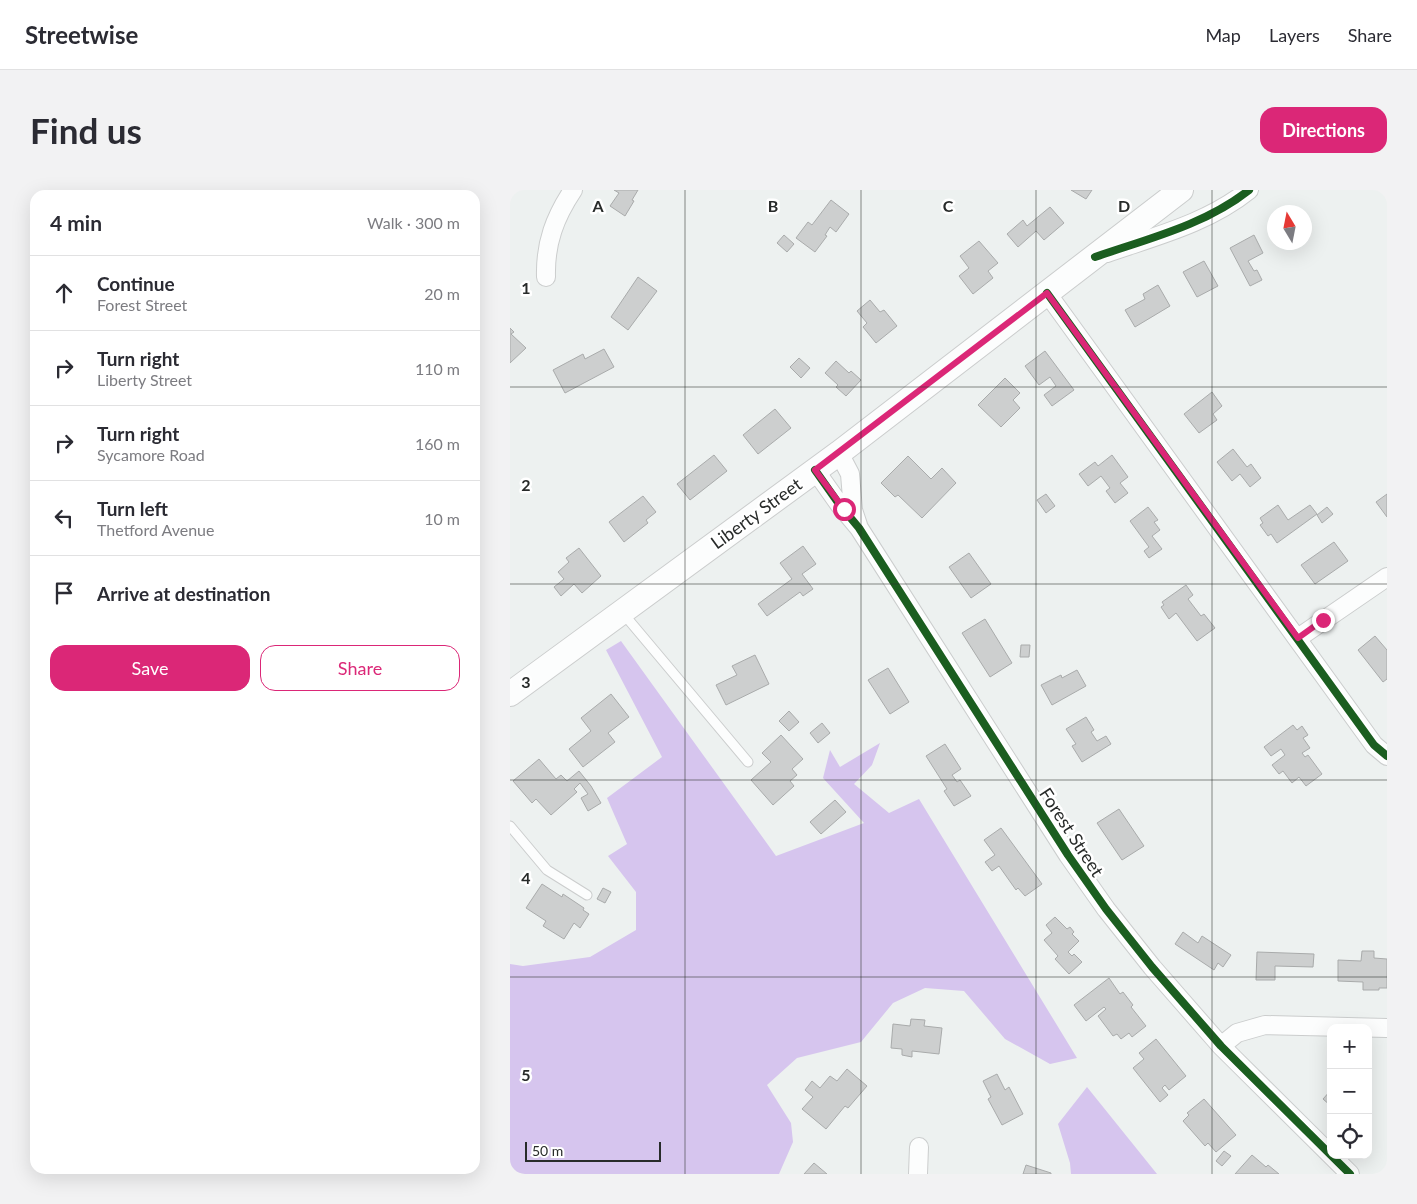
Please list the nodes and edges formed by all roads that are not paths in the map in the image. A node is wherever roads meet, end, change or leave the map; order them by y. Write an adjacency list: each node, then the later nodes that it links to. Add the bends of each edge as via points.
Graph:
1 (573, 190): 5 (street, via 553,226 547,248)
2 (1249, 190): 4 (street, Liberty Street, via 1227,206 1196,221)
3 (1173, 193): 4 (main road, Liberty Street)
4 (1095, 257): 6 (main road, Liberty Street)
5 (546, 276)
6 (1047, 293): 7 (main road, Liberty Street); 12 (street)
7 (839, 453): 8 (main road, Liberty Street); 9 (street, Forest Street, via 850,474)
8 (815, 470): 9 (street, Forest Street); 11 (main road, Liberty Street)
9 (859, 528): 19 (street, Forest Street, via 1087,883 1152,967)
10 (1387, 577): 12 (street)
11 (622, 612): 13 (main road, Liberty Street); 15 (lane)
12 (1298, 638): 14 (street, via 1374,745)
13 (510, 694)
14 (1387, 756)
15 (748, 762)
16 (510, 826): 17 (lane, via 547,870)
17 (587, 895)
18 (1387, 1028): 19 (street, via 1266,1025 1236,1033)
19 (1221, 1046): 22 (street, Forest Street)
20 (919, 1147): 21 (street)
21 (918, 1174)
22 (1350, 1174)

